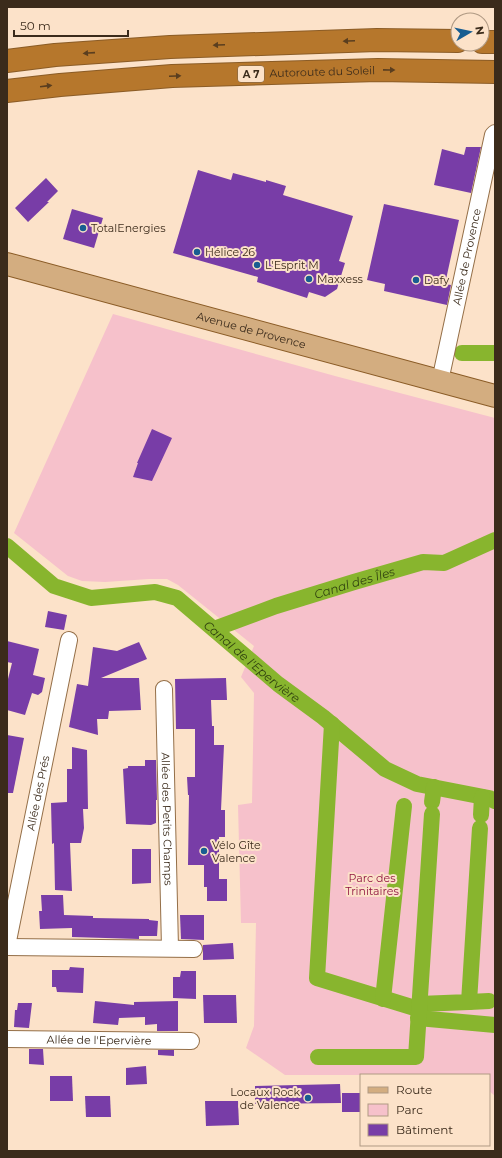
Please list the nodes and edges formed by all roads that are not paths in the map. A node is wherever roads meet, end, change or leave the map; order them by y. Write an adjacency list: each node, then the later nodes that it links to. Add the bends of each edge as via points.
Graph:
1 (450, 41): 2 (highway, one-way to 2, via 376,40 170,47)
2 (7, 61)
3 (495, 72): 4 (highway, Autoroute du Soleil / A 7, one-way to 3, via 172,76 378,70)
4 (7, 91)
5 (495, 133): 7 (street, Allée de Provence)
6 (7, 264): 7 (main road, Avenue de Provence)
7 (440, 381): 8 (main road, Avenue de Provence)
8 (495, 396)
9 (69, 640): 11 (street, Allée des Prés)
10 (164, 689): 12 (street, Allée des Petits Champs)
11 (7, 947): 12 (street)
12 (170, 948): 13 (street)
13 (194, 948)
14 (7, 1039): 15 (street, Allée de l'Epervière)
15 (191, 1041)

